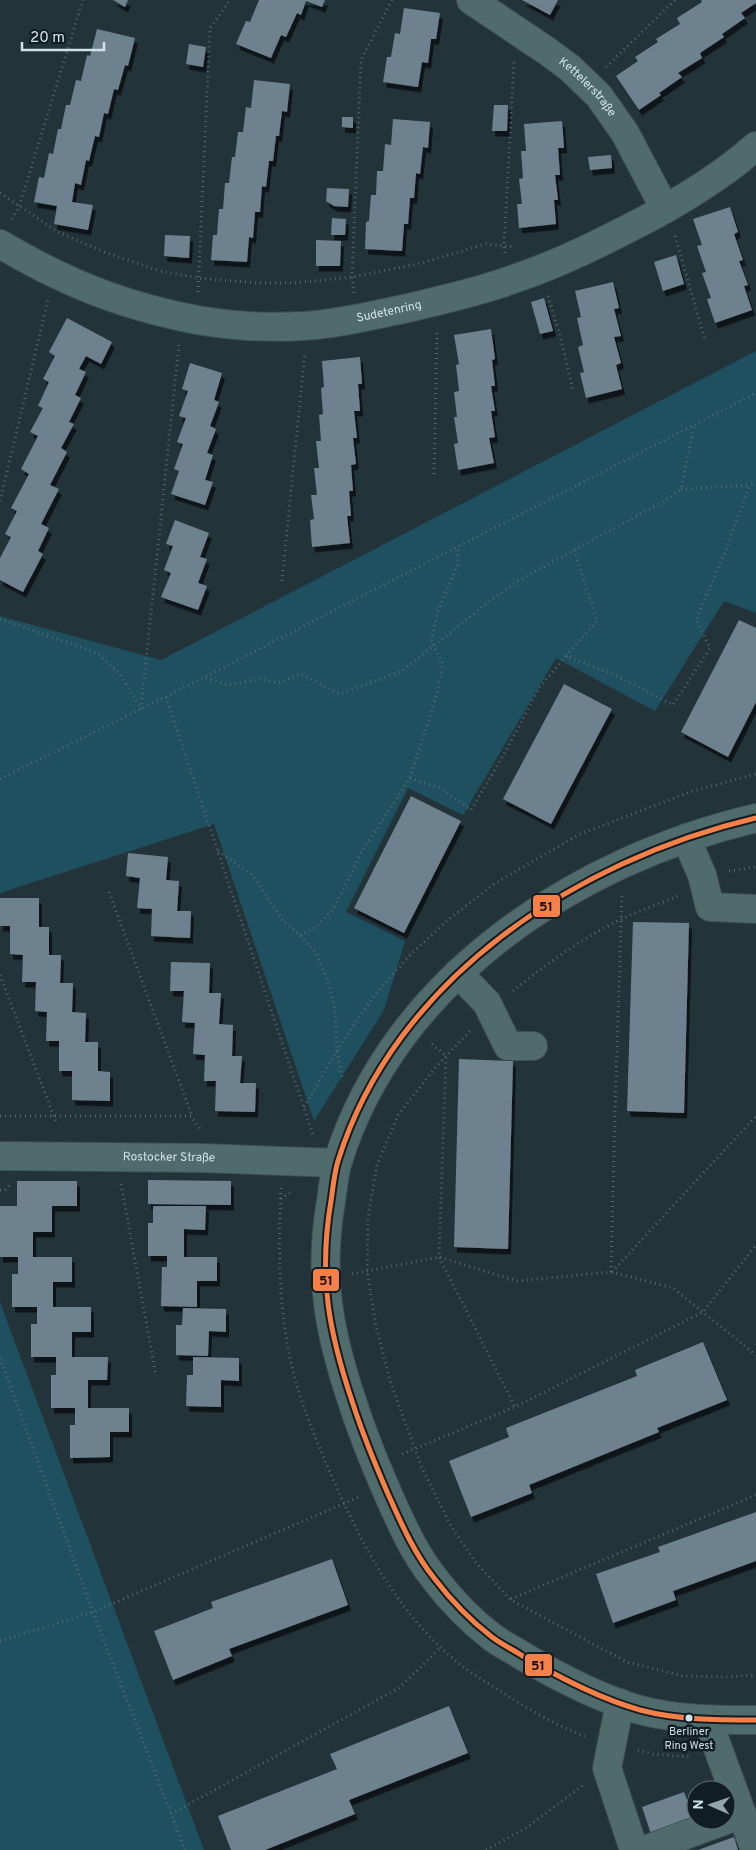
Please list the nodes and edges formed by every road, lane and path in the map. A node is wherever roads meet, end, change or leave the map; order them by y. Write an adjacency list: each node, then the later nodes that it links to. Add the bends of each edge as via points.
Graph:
1 (83, 0): 10 (path)
2 (230, 0): 18 (path, via 210,28)
3 (392, 0): 17 (path, via 361,60)
4 (471, 0): 6 (street, Kettelerstraße)
5 (676, 0): 7 (path)
6 (515, 30): 7 (street, Kettelerstraße, via 570,68); 13 (path)
7 (588, 85): 11 (street, Kettelerstraße, via 625,133)
8 (756, 146): 11 (street, Sudetenring, via 703,186)
9 (0, 193): 10 (path)
10 (19, 207): 12 (path); 18 (path, via 58,232 104,252)
11 (665, 209): 15 (street, Sudetenring, via 582,252); 24 (path)
12 (5, 234): 16 (street, Sudetenring)
13 (504, 246): 14 (path); 17 (path, via 486,244 422,263); 19 (path)
14 (522, 248)
15 (541, 269): 19 (street, Sudetenring); 25 (path)
16 (57, 275): 21 (street, Sudetenring, via 128,302); 32 (path, via 48,298)
17 (352, 277): 18 (path, via 294,283); 22 (path)
18 (198, 278): 21 (path)
19 (510, 280): 20 (street, Sudetenring)
20 (431, 302): 22 (street, Sudetenring); 28 (path, via 437,326)
21 (189, 318): 23 (street, Sudetenring); 41 (path)
22 (357, 318): 23 (street, Sudetenring)
23 (304, 326): 35 (path, via 305,349)
24 (705, 340)
25 (573, 390)
26 (756, 392): 27 (path)
27 (694, 426): 31 (path); 33 (path)
28 (434, 474)
29 (756, 483): 30 (path)
30 (750, 485): 31 (path); 38 (path, via 696,619 710,648 673,705 613,674)
31 (682, 489): 34 (path)
32 (0, 501)
33 (458, 548): 37 (path, via 458,564 438,611 431,641); 39 (path)
34 (574, 550): 37 (path, via 514,584); 38 (path, via 597,621)
35 (282, 580)
36 (0, 619): 41 (path, via 97,653 119,673)
37 (434, 647): 39 (path, via 402,671 340,694 301,674 276,683 262,679 228,685); 42 (path, via 443,664)
38 (566, 656): 42 (path, via 539,688 471,810 442,789)
39 (205, 677): 40 (path)
40 (166, 698): 41 (path); 46 (path)
41 (141, 709): 43 (path)
42 (410, 778): 53 (path, via 361,853 334,908 316,927)
43 (0, 779)
44 (756, 818): 45 (street)
45 (686, 838): 47 (street); 49 (street)
46 (218, 851): 53 (path, via 253,876 283,921); 67 (path)
47 (623, 863): 52 (path); 54 (street, via 509,930)
48 (756, 866): 49 (path)
49 (702, 876): 51 (street, via 710,907); 52 (path, via 690,891)
50 (109, 892): 63 (path)
51 (756, 909)
52 (621, 919): 56 (path, via 546,964); 75 (path)
53 (300, 935): 60 (path, via 316,953 329,985 335,1009 343,1083)
54 (458, 973): 56 (street); 57 (street)
55 (0, 975): 62 (path)
56 (491, 1011): 58 (street, via 508,1046); 59 (path)
57 (410, 1027): 59 (path); 60 (street, via 382,1064)
58 (533, 1046)
59 (446, 1056): 73 (path); 74 (path, via 398,1115 377,1165 368,1217)
60 (358, 1110): 69 (street)
61 (0, 1116): 62 (path)
62 (54, 1116): 63 (path); 65 (path)
63 (191, 1116): 66 (path)
64 (756, 1116): 75 (path)
65 (56, 1122)
66 (194, 1122)
67 (314, 1140)
68 (0, 1156): 69 (street, Rostocker Straße)
69 (337, 1163): 76 (street, via 326,1229)
70 (282, 1181): 86 (path, via 280,1280 286,1336 298,1391 344,1504)
71 (120, 1183): 80 (path)
72 (756, 1245): 77 (path)
73 (439, 1257): 74 (path); 75 (path, via 517,1281); 81 (path)
74 (367, 1271): 76 (path); 82 (path, via 390,1381)
75 (611, 1272): 77 (path, via 673,1288)
76 (325, 1279): 83 (street, via 330,1323 344,1377)
77 (703, 1312): 78 (path); 81 (path)
78 (756, 1355)
79 (0, 1358): 86 (path)
80 (156, 1376)
81 (515, 1406): 82 (path)
82 (414, 1449): 83 (path); 85 (path, via 450,1526 476,1563)
83 (376, 1465): 90 (street, via 406,1534 434,1578 464,1612 492,1638 576,1685)
84 (756, 1495): 85 (path)
85 (511, 1600): 89 (path, via 627,1662 683,1676)
86 (93, 1612): 87 (path); 96 (path)
87 (0, 1642)
88 (441, 1647): 96 (path, via 399,1688)
89 (756, 1674)
90 (620, 1704): 91 (street, via 642,1711); 93 (street)
91 (708, 1720): 92 (street); 97 (street)
92 (756, 1720)
93 (612, 1743): 94 (path, via 653,1754); 100 (street, via 607,1768)
94 (696, 1758)
95 (588, 1781): 99 (path, via 526,1828)
96 (171, 1814): 98 (path)
97 (742, 1814): 101 (street); 102 (street)
98 (185, 1850)
99 (486, 1850)
100 (634, 1850)
101 (646, 1850)
102 (755, 1850)

